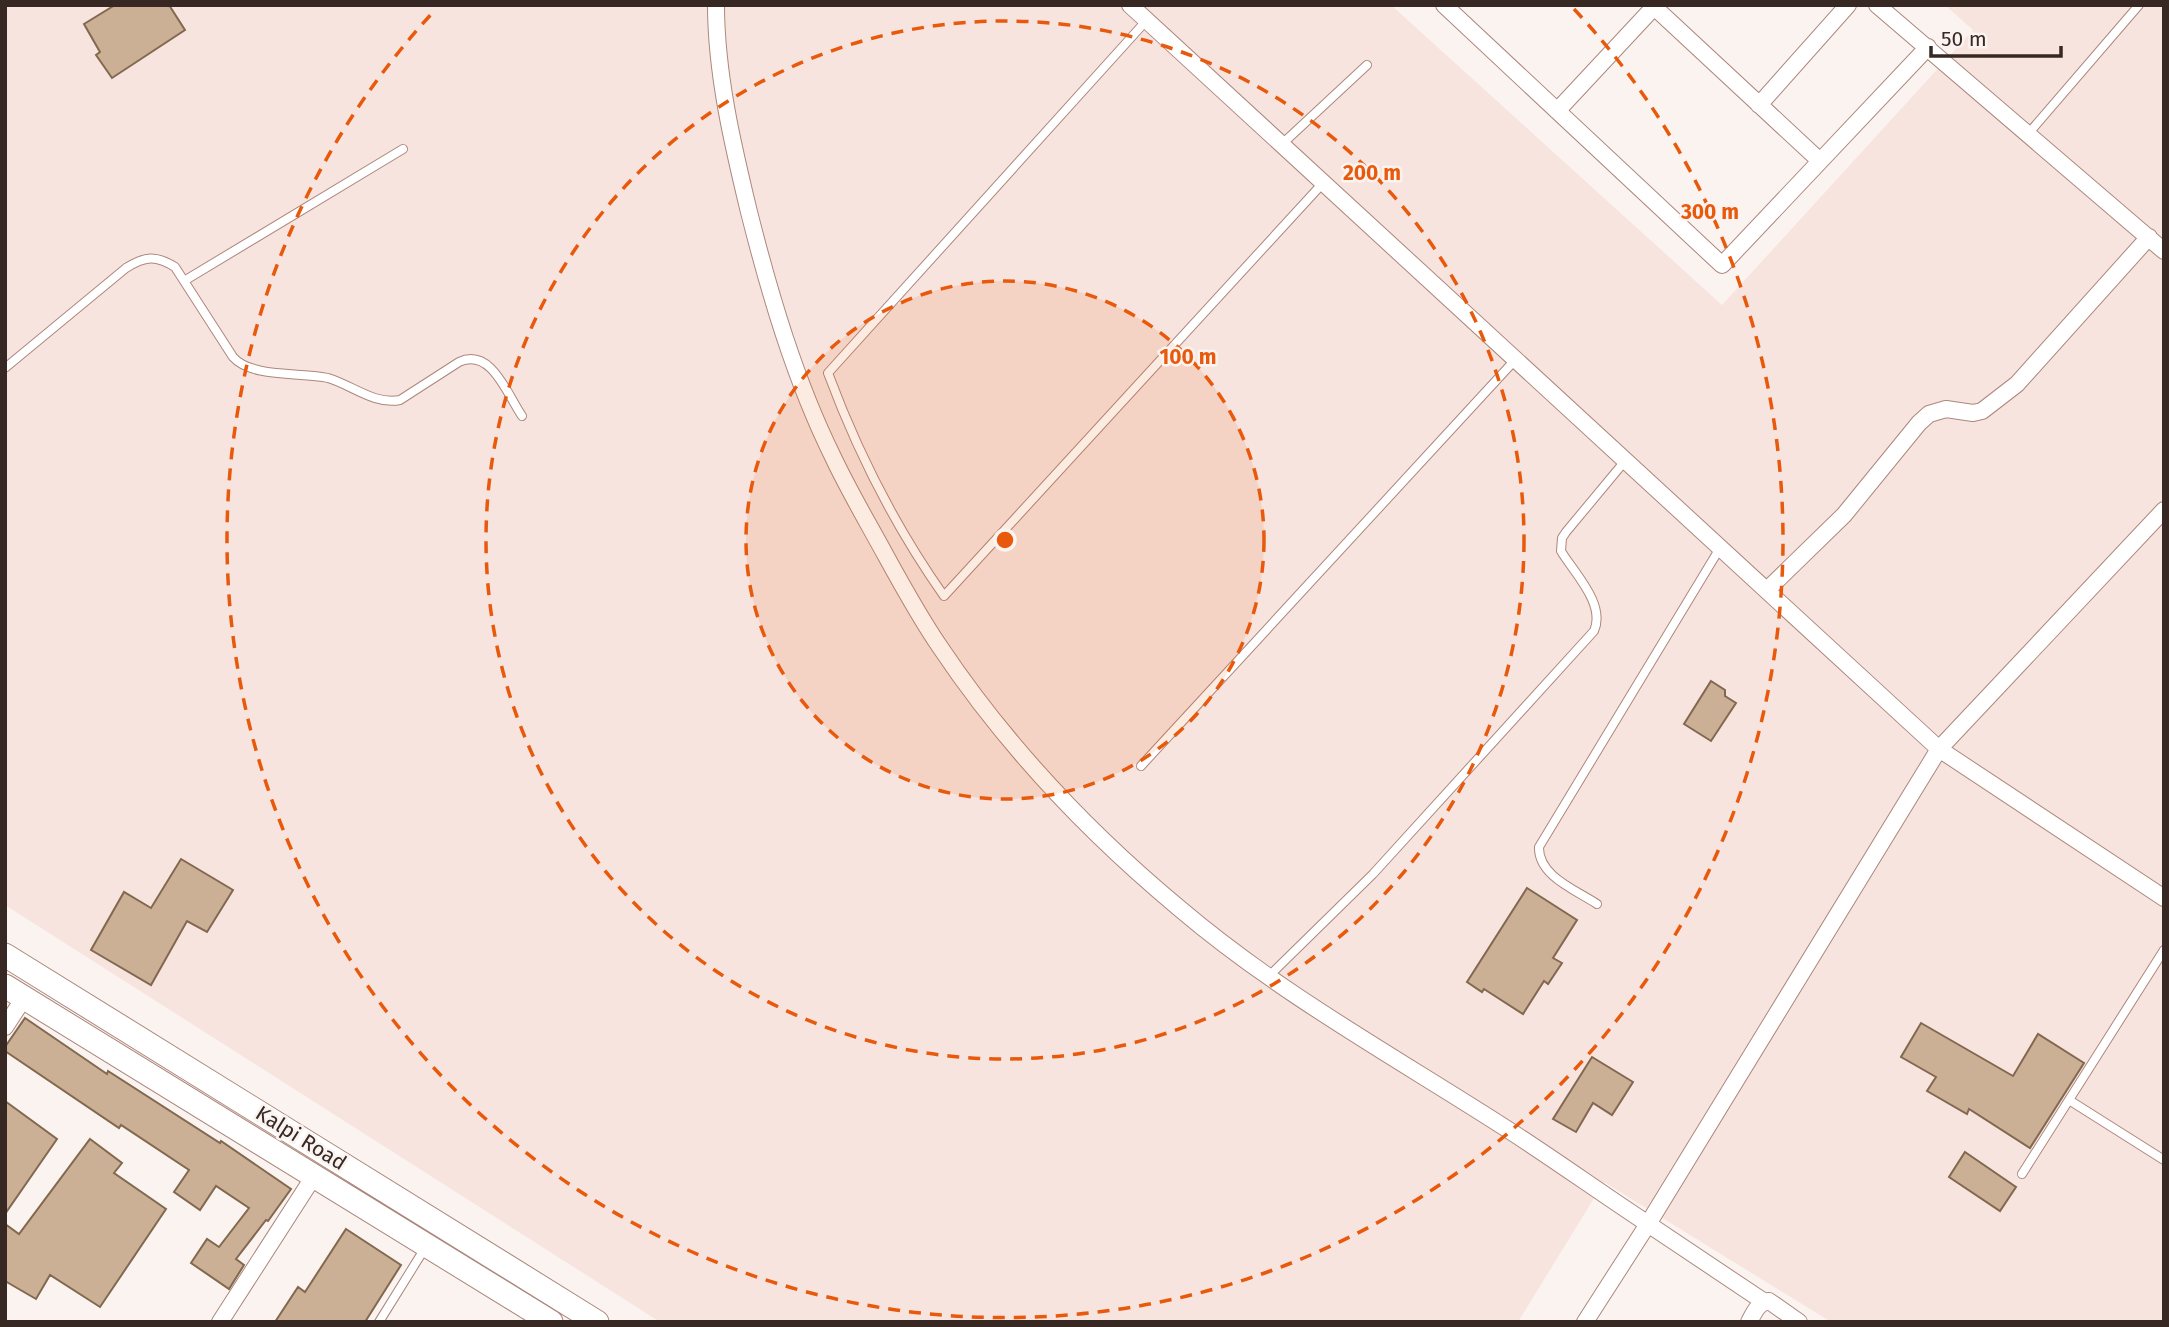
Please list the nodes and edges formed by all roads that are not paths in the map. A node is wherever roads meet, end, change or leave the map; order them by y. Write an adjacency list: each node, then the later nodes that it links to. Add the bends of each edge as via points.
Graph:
1 (716, 5): 34 (street, via 734,145 761,261 831,454 902,584 940,647 1048,783 1181,910)
2 (1129, 5): 8 (street)
3 (1444, 5): 12 (street)
4 (1848, 5): 11 (street)
5 (1877, 5): 9 (street)
6 (2139, 5): 13 (lane)
7 (1653, 6): 11 (street); 12 (street)
8 (1146, 22): 14 (street); 17 (lane, via 828,373 900,526 944,596)
9 (1928, 47): 13 (street); 16 (street)
10 (1367, 65): 14 (lane)
11 (1759, 105): 16 (street)
12 (1557, 111): 16 (street, via 1722,265)
13 (2028, 134): 18 (street)
14 (1281, 145): 17 (street)
15 (403, 149): 20 (lane)
16 (1820, 162)
17 (1323, 183): 21 (street)
18 (2148, 237): 19 (street); 27 (street, via 2017,384 1992,405 1973,413 1937,411 1919,423 1844,515)
19 (2164, 251)
20 (184, 281): 22 (lane, via 163,259 140,259); 23 (lane, via 244,367 326,378 389,402 400,400 459,362 477,358 492,368)
21 (1515, 360): 24 (street); 29 (lane)
22 (5, 368)
23 (522, 416)
24 (1625, 461): 26 (street); 34 (lane, via 1561,544 1595,604 1598,618 1594,631 1356,892)
25 (2161, 519): 28 (street)
26 (1720, 548): 27 (street); 31 (lane, via 1539,847 1538,857 1548,872)
27 (1767, 590): 28 (street)
28 (1939, 749): 30 (street); 41 (street)
29 (1141, 766)
30 (2164, 898)
31 (1597, 904)
32 (2164, 950): 37 (lane)
33 (5, 955): 47 (main road, Kalpi Road)
34 (1268, 977): 41 (street)
35 (15, 992): 36 (street); 40 (main road, Kalpi Road)
36 (5, 1027)
37 (2069, 1100): 38 (lane); 39 (lane)
38 (2164, 1160)
39 (2022, 1174)
40 (314, 1176): 42 (main road, Kalpi Road); 44 (street)
41 (1648, 1224): 43 (street); 48 (street)
42 (427, 1245): 45 (lane); 46 (main road, Kalpi Road)
43 (1763, 1301): 49 (street); 50 (street)
44 (220, 1322)
45 (379, 1322)
46 (551, 1322)
47 (597, 1322)
48 (1585, 1322)
49 (1749, 1322)
50 (1799, 1322)

